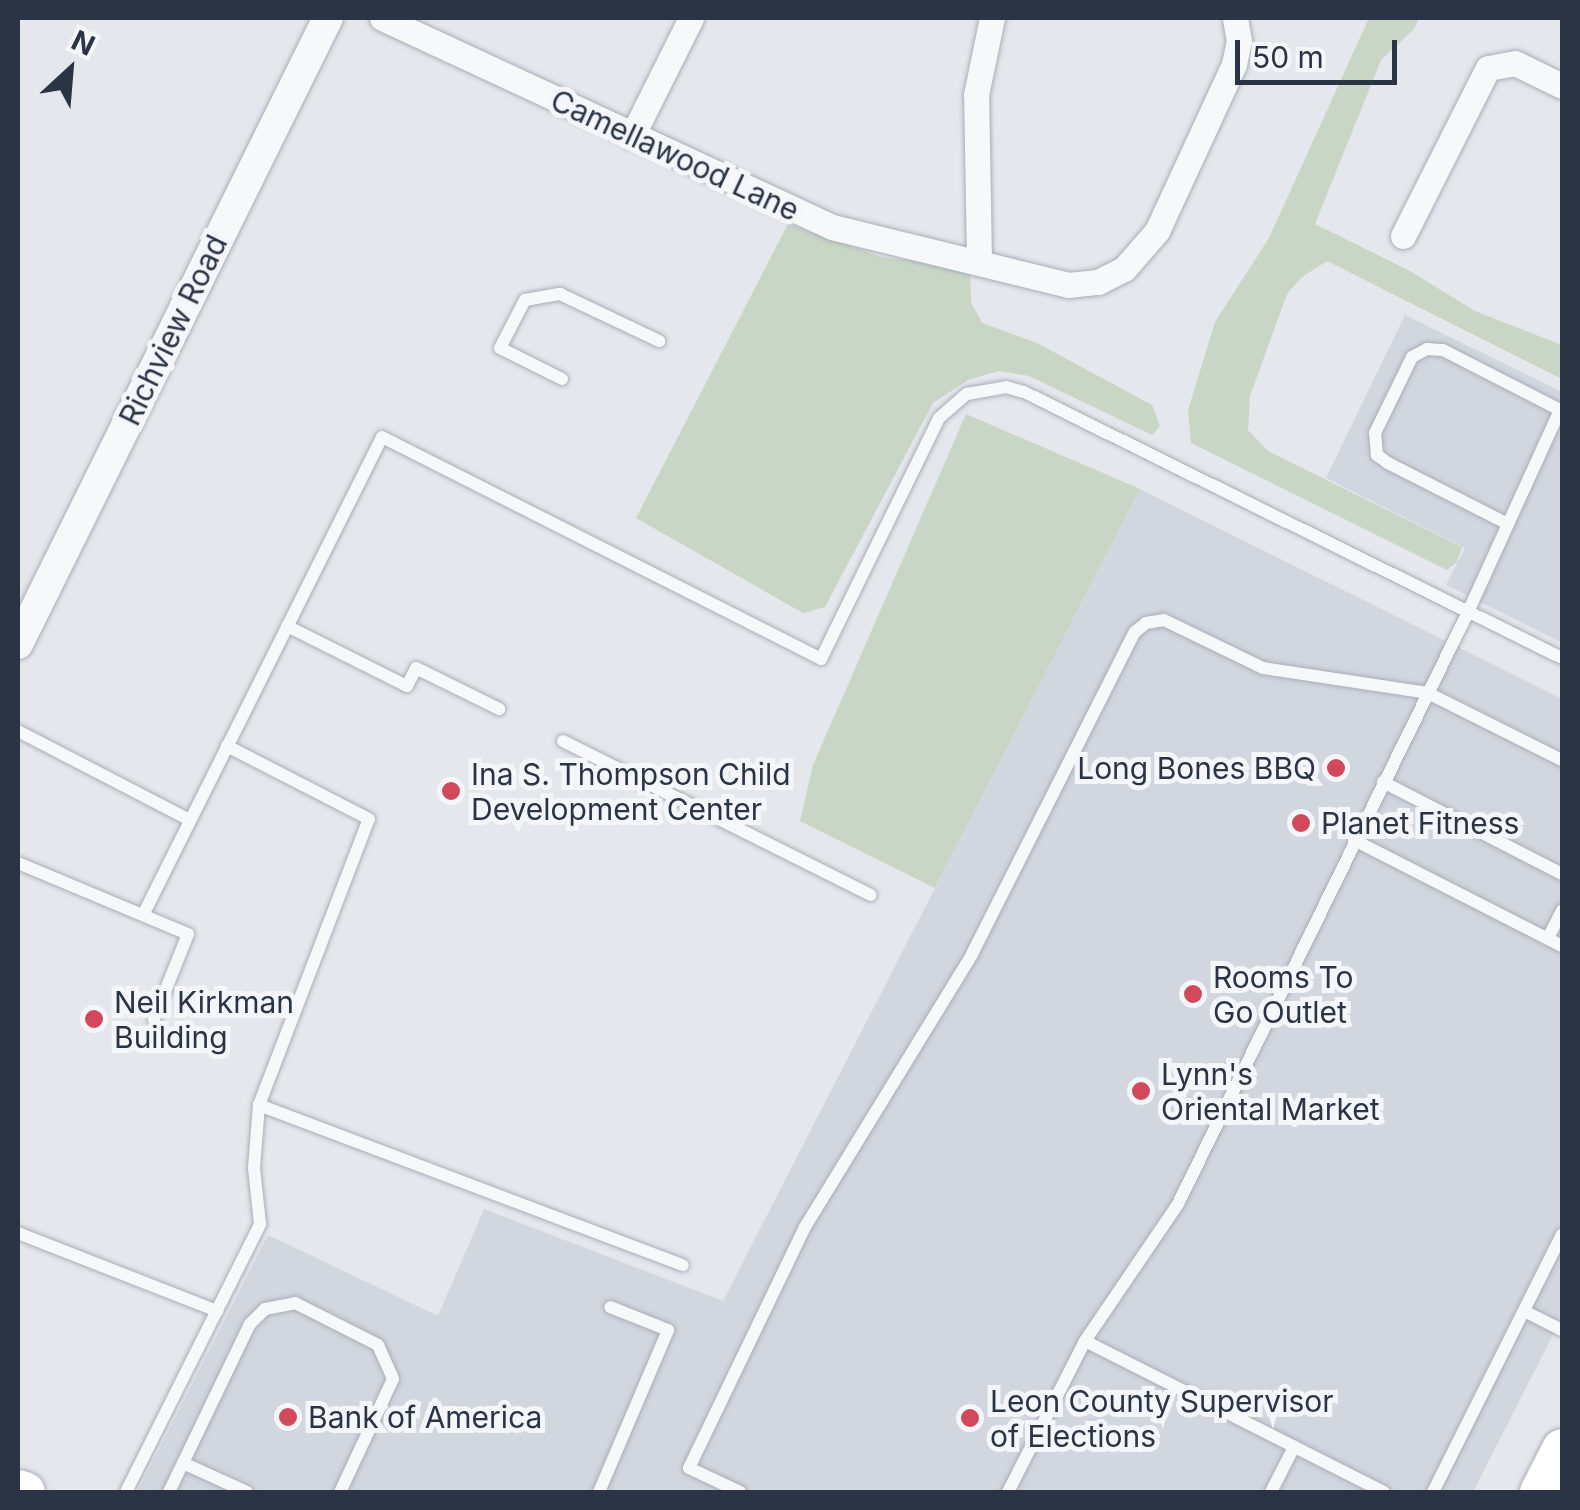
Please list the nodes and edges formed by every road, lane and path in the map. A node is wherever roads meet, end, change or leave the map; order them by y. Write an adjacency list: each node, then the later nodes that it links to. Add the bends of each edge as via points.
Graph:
1 (328, 18): 15 (street, Richview Road)
2 (382, 18): 7 (street, Camellawood Lane)
3 (691, 18): 7 (street)
4 (992, 18): 9 (street, via 976,96)
5 (1236, 23): 9 (street, Camellawood Lane, via 1234,64 1223,91 1157,231 1138,257 1098,282 1068,286)
6 (1562, 86): 8 (street, via 1514,63 1488,68)
7 (632, 136): 9 (street, Camellawood Lane, via 832,226 883,243)
8 (1403, 236)
9 (979, 260)
10 (659, 341): 11 (lane, via 560,294 526,300 500,348)
11 (562, 379)
12 (1561, 410): 13 (lane); 13 (lane, via 1443,350 1428,349 1412,358 1376,433 1377,455 1388,463)
13 (1508, 524): 14 (lane)
14 (1468, 612): 16 (lane, via 1006,387 967,394 939,418 821,659 382,438); 17 (lane); 18 (lane)
15 (22, 625)
16 (288, 626): 19 (lane, via 407,686 416,668); 22 (lane)
17 (1562, 658)
18 (1428, 693): 23 (lane); 24 (lane); 54 (lane, via 1263,668 1164,620 1146,622 1135,632 972,954 805,1226 689,1468)
19 (499, 709)
20 (18, 731): 25 (lane)
21 (563, 742): 29 (lane)
22 (227, 746): 25 (lane); 35 (lane, via 368,819)
23 (1562, 760)
24 (1383, 782): 26 (lane); 28 (lane)
25 (190, 820): 31 (lane)
26 (1354, 840): 32 (lane); 43 (lane, via 1178,1204)
27 (18, 863): 31 (lane)
28 (1562, 874)
29 (871, 895)
30 (1562, 910): 32 (lane)
31 (143, 915): 34 (lane, via 188,934)
32 (1548, 938): 33 (lane)
33 (1562, 946)
34 (154, 1019)
35 (259, 1105): 38 (lane); 41 (lane, via 254,1168 260,1224)
36 (18, 1233): 41 (lane)
37 (1562, 1234): 40 (lane)
38 (683, 1266)
39 (610, 1307): 53 (lane, via 668,1330)
40 (1524, 1311): 42 (lane); 58 (lane)
41 (217, 1312): 49 (lane)
42 (1562, 1330)
43 (1085, 1341): 44 (lane); 55 (lane)
44 (1294, 1447): 56 (lane); 57 (lane)
45 (1562, 1448): 59 (main road)
46 (183, 1463): 50 (lane); 51 (lane); 52 (lane, via 250,1324 266,1309 294,1303 378,1345 393,1379)
47 (18, 1490): 48 (main road)
48 (25, 1492)
49 (126, 1492)
50 (169, 1492)
51 (247, 1492)
52 (340, 1492)
53 (599, 1492)
54 (740, 1492)
55 (1008, 1492)
56 (1271, 1492)
57 (1384, 1492)
58 (1433, 1492)
59 (1540, 1492)

